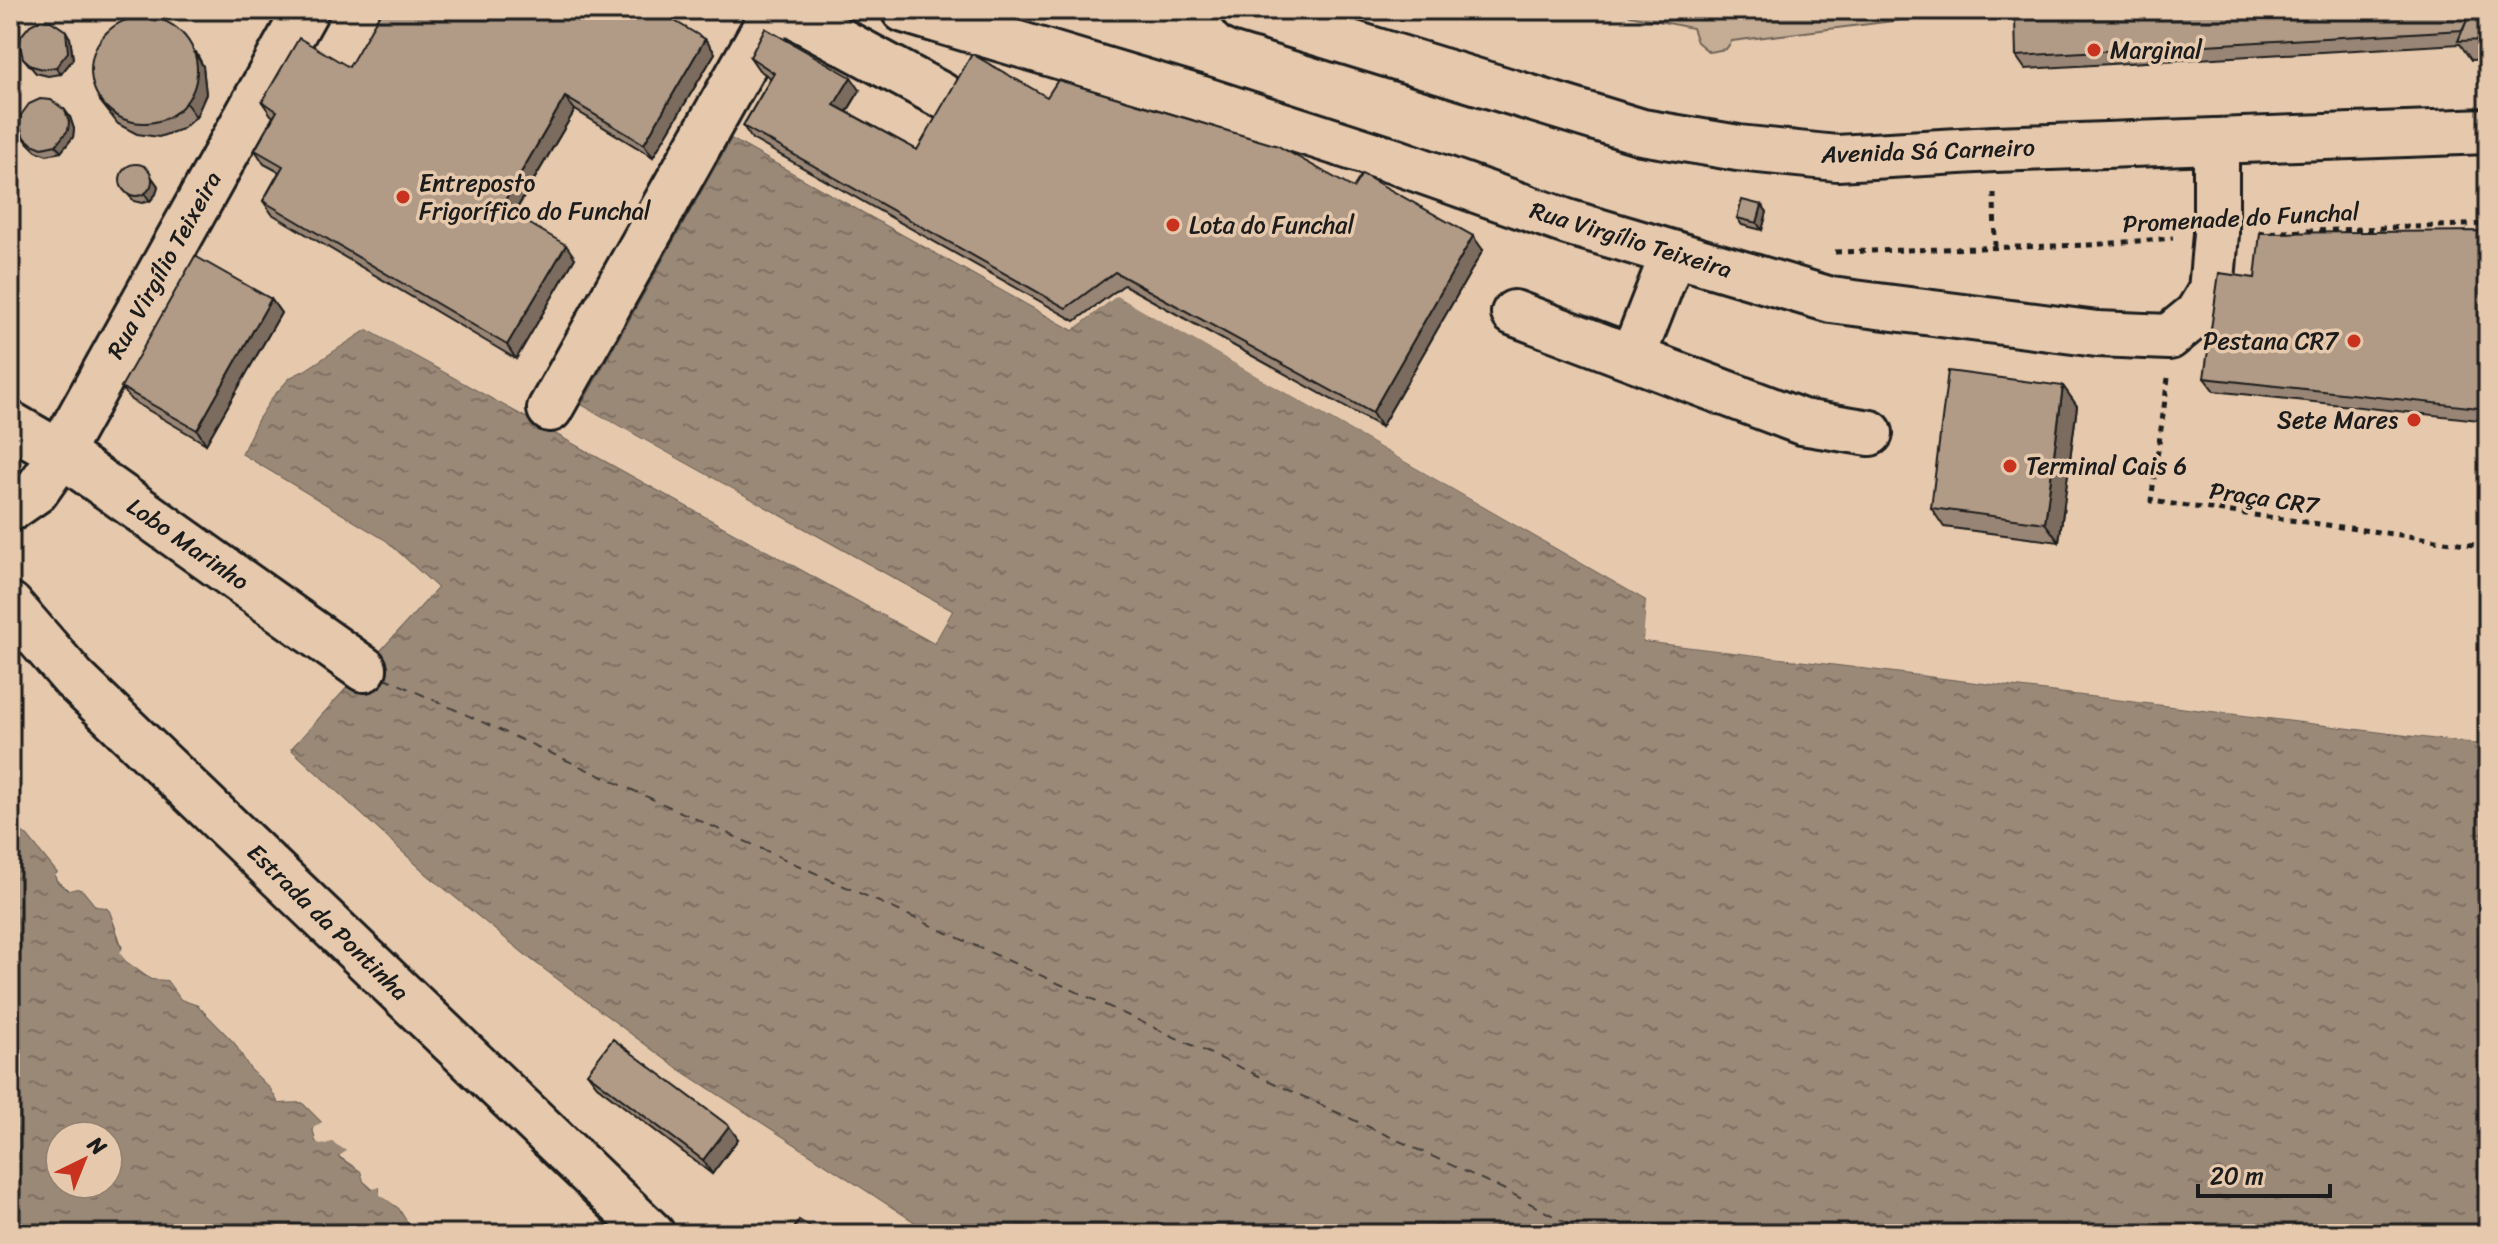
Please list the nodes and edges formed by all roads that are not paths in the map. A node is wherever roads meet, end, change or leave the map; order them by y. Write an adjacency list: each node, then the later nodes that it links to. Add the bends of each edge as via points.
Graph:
1 (306, 10): 14 (main road, Rua Virgílio Teixeira)
2 (904, 10): 8 (main road, Rua Virgílio Teixeira, via 1229,108)
3 (1243, 10): 7 (main road, Avenida Sá Carneiro, via 1642,132 1738,148 1837,158)
4 (792, 12): 5 (main road); 11 (main road, via 772,15)
5 (941, 95)
6 (2488, 131): 7 (main road, Avenida Sá Carneiro)
7 (2216, 141): 8 (main road, Rua Virgílio Teixeira, via 2211,291 2197,314 2169,337 2082,332 1831,300)
8 (1673, 254): 10 (main road)
9 (1514, 313): 10 (main road)
10 (1633, 356): 13 (main road, via 1802,422)
11 (550, 409)
12 (10, 424): 14 (main road, Lobo Marinho)
13 (1870, 433)
14 (60, 453): 15 (main road, Rua Virgílio Teixeira, via 36,491); 17 (main road, Lobo Marinho)
15 (10, 509)
16 (10, 605): 18 (main road, Estrada da Pontinha, via 74,679)
17 (364, 669)
18 (652, 1234)

